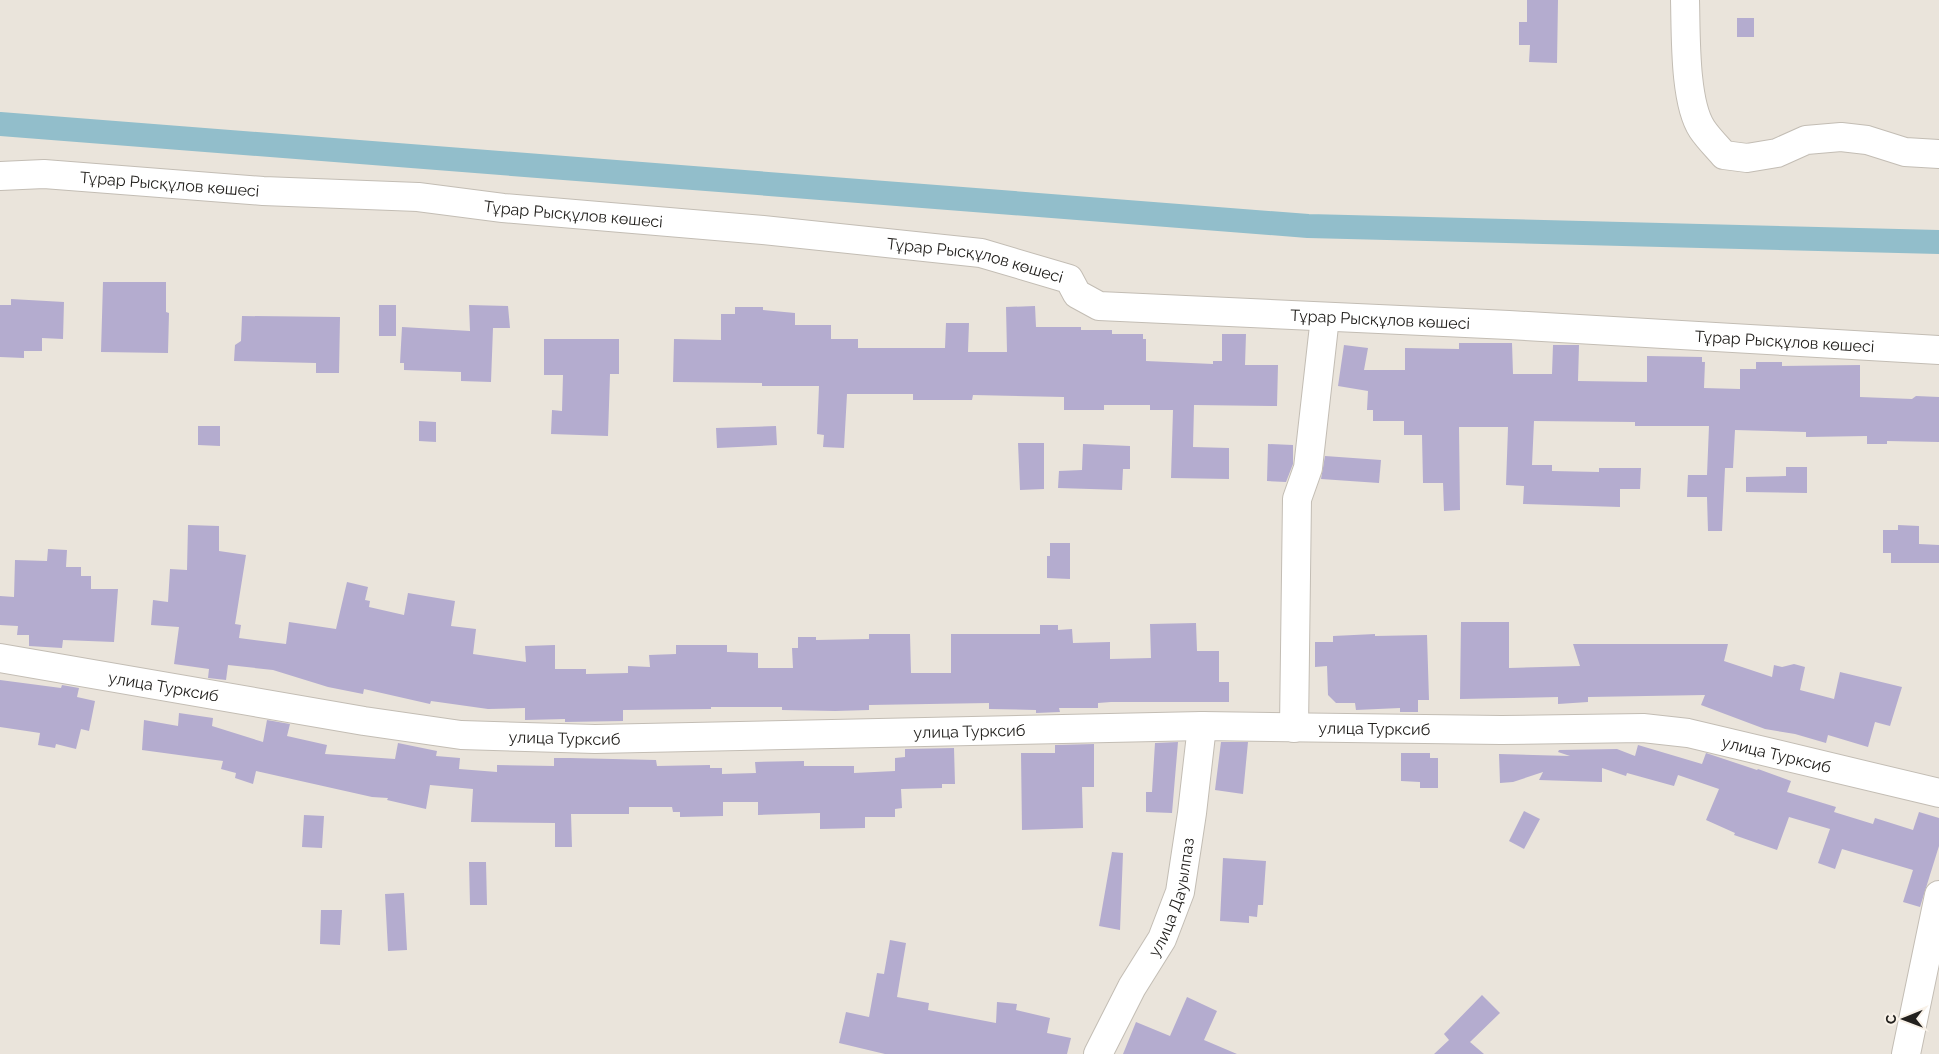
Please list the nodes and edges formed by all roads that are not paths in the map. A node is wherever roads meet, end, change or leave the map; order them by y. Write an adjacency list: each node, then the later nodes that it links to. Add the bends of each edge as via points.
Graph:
1 (1685, 0): 2 (street, via 1691,98 1701,128 1724,155 1747,158 1777,153 1806,140 1841,137 1867,140 1905,152)
2 (1939, 154)
3 (0, 176): 4 (street, Тұрар Рысқұлов көшесі, via 44,174 263,191 418,197 503,208 981,253 1069,279 1077,294 1099,306)
4 (1326, 317): 5 (street, Тұрар Рысқұлов көшесі); 8 (street, via 1308,468 1297,499)
5 (1939, 350)
6 (0, 658): 7 (street, улица Турксиб, via 364,721 461,734 595,739)
7 (1202, 726): 8 (street, улица Турксиб); 11 (street, улица Дауылпаз, via 1180,892 1162,939 1132,987)
8 (1294, 728): 9 (street, улица Турксиб, via 1643,728 1688,733)
9 (1939, 793)
10 (1939, 895): 12 (street)
11 (1098, 1054)
12 (1906, 1054)

